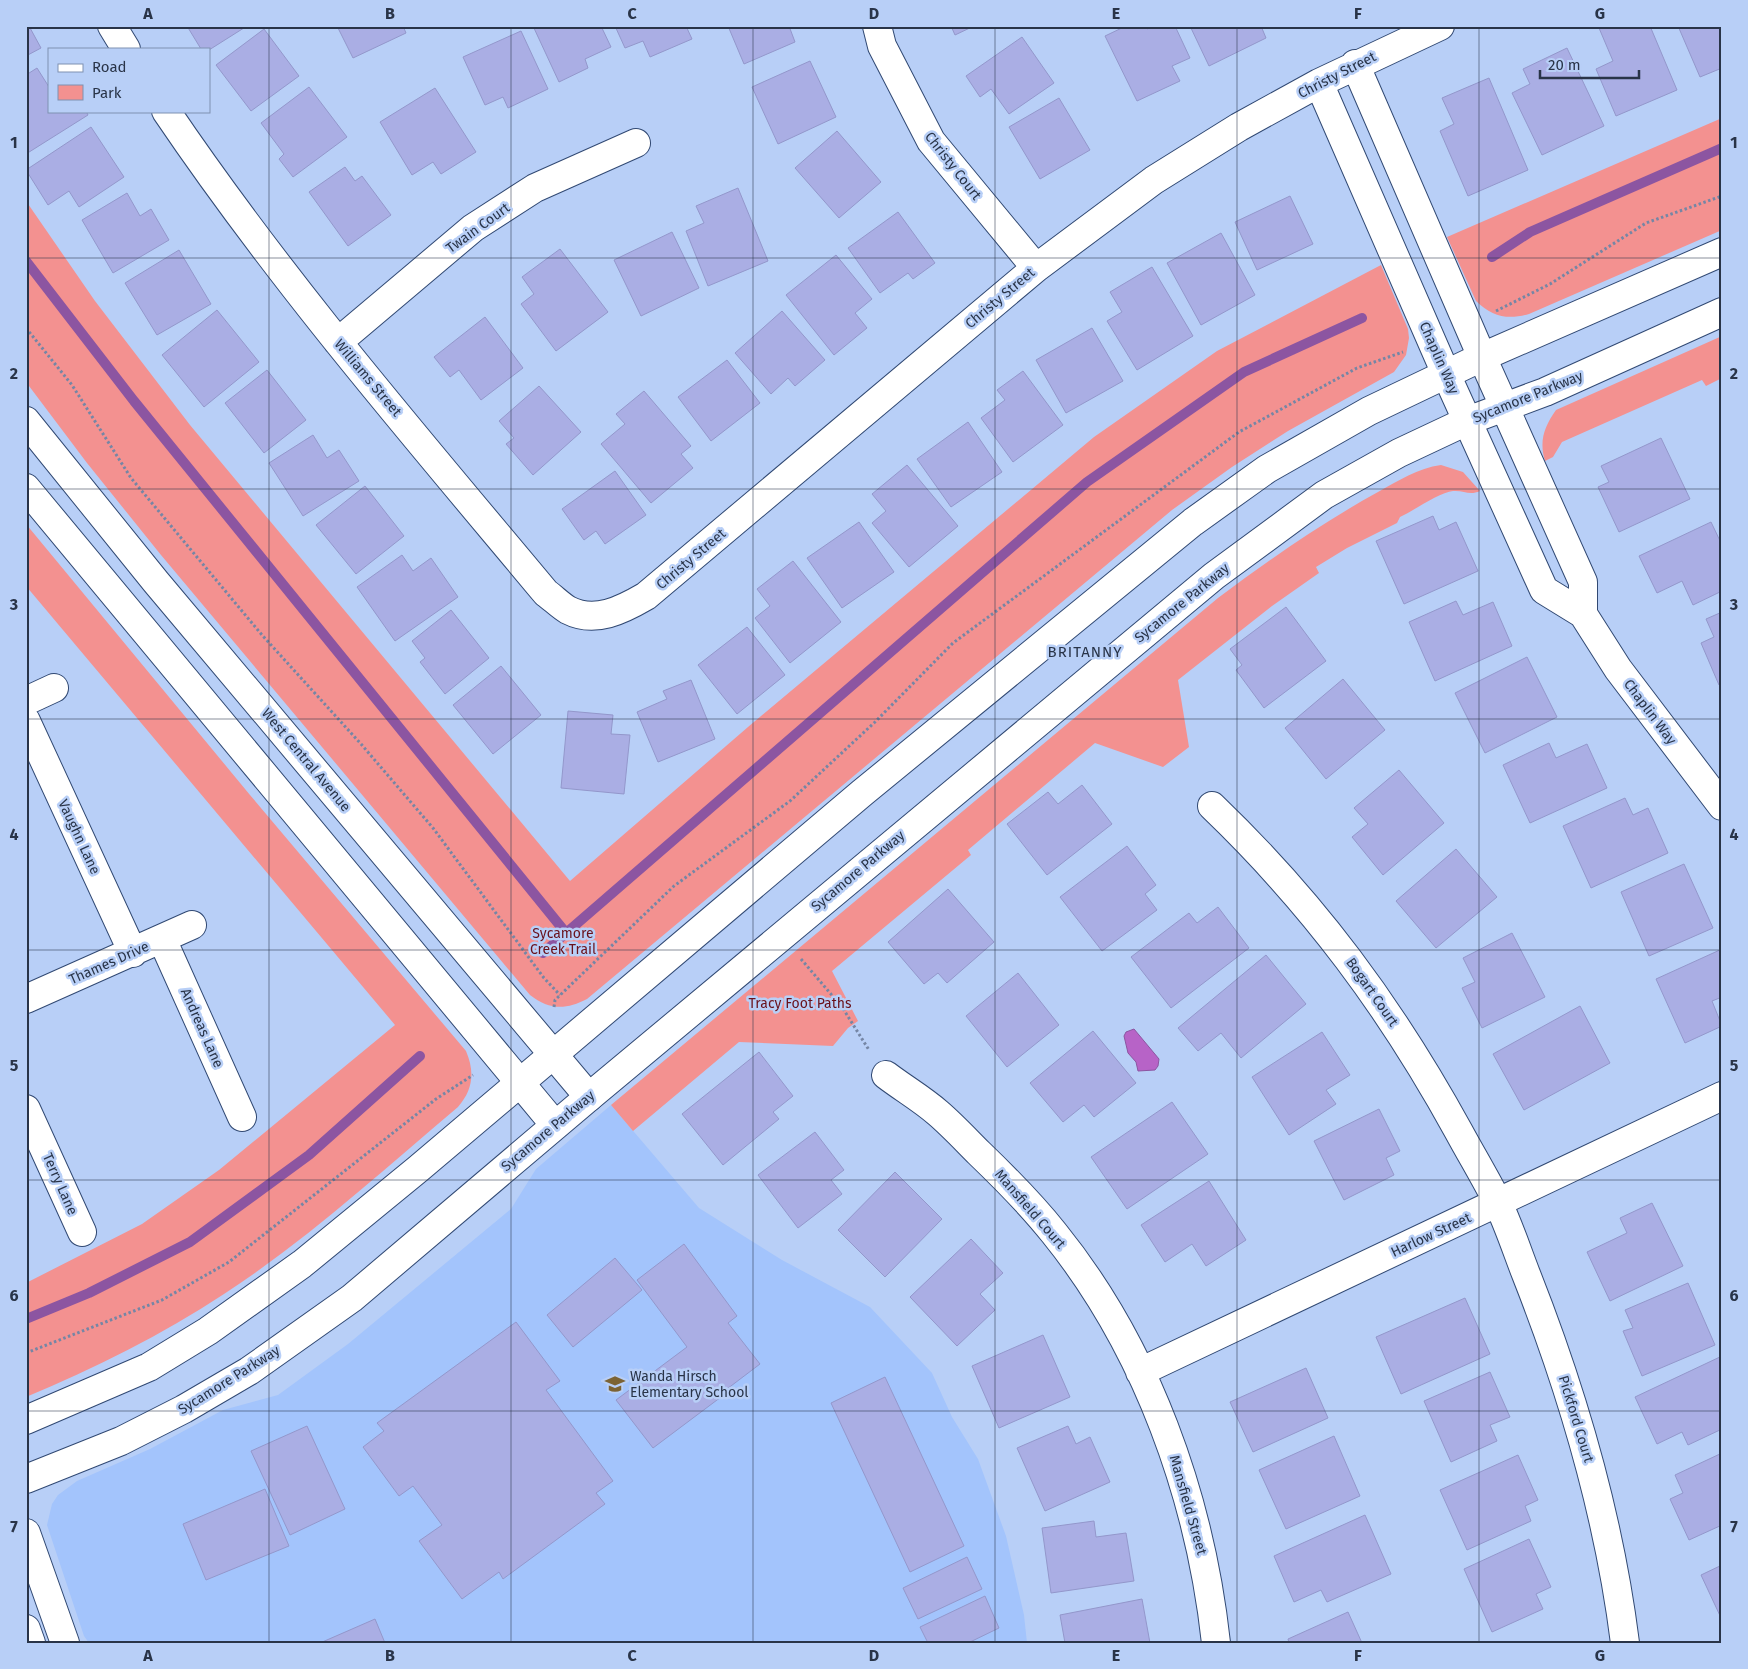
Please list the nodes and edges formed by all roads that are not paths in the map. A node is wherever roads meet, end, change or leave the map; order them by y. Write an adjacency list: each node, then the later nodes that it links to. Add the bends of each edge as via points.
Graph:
1 (112, 26): 4 (street)
2 (877, 26): 10 (street, Christy Court, via 882,46 931,141)
3 (1440, 26): 5 (street, Christy Street)
4 (125, 48)
5 (1355, 64): 6 (street, Christy Street); 13 (street)
6 (1319, 83): 10 (street, Christy Street, via 1239,127 1154,180); 14 (street, Chaplin Way)
7 (167, 112): 12 (street, Williams Street, via 261,245)
8 (636, 144): 12 (street, Twain Court, via 535,188 473,228)
9 (1722, 252): 13 (street)
10 (1036, 268): 20 (street, Christy Street, via 646,596 623,609)
11 (1722, 312): 15 (street, Sycamore Parkway)
12 (338, 342): 20 (street, Williams Street, via 546,593 568,610)
13 (1482, 358): 14 (street); 15 (street)
14 (1446, 374): 17 (street, Chaplin Way); 30 (street, via 1369,411 1267,469 1192,522 862,793)
15 (1506, 407): 17 (street, Sycamore Parkway); 19 (street, via 1584,582)
16 (26, 421): 30 (street, West Central Avenue, via 156,582)
17 (1467, 421): 19 (street, Chaplin Way, via 1544,590); 34 (street, Sycamore Parkway, via 1399,453 1324,495 1214,576)
18 (26, 488): 32 (street)
19 (1583, 614): 25 (street, Chaplin Way, via 1618,669)
20 (595, 617)
21 (54, 688): 22 (street)
22 (26, 701)
23 (26, 721): 28 (street, Vaughn Lane)
24 (1212, 806): 38 (street, Bogart Court, via 1261,853 1370,986 1440,1099)
25 (1722, 806)
26 (192, 925): 27 (street, Thames Drive)
27 (162, 939): 28 (street, Thames Drive); 36 (street, Andreas Lane)
28 (133, 952): 29 (street, Thames Drive)
29 (26, 1000)
30 (553, 1055): 32 (street); 34 (street, West Central Avenue)
31 (886, 1075): 40 (street, Mansfield Court, via 938,1113 1001,1174 1054,1233 1108,1312)
32 (520, 1083): 37 (street); 41 (street, via 302,1264 208,1331 149,1367)
33 (1722, 1096): 38 (street, Harlow Street)
34 (589, 1097): 37 (street, Sycamore Parkway)
35 (26, 1109): 39 (street, Terry Lane)
36 (242, 1117)
37 (555, 1125): 42 (street, Sycamore Parkway, via 352,1298 248,1372 120,1441)
38 (1498, 1203): 40 (street, Harlow Street); 48 (street, Pickford Court, via 1543,1316 1572,1401 1618,1586)
39 (82, 1232)
40 (1140, 1372): 47 (street, Mansfield Street, via 1178,1466 1201,1543)
41 (26, 1420)
42 (26, 1479)
43 (26, 1533): 46 (street)
44 (26, 1629): 45 (street)
45 (31, 1643)
46 (65, 1643)
47 (1216, 1643)
48 (1626, 1643)

